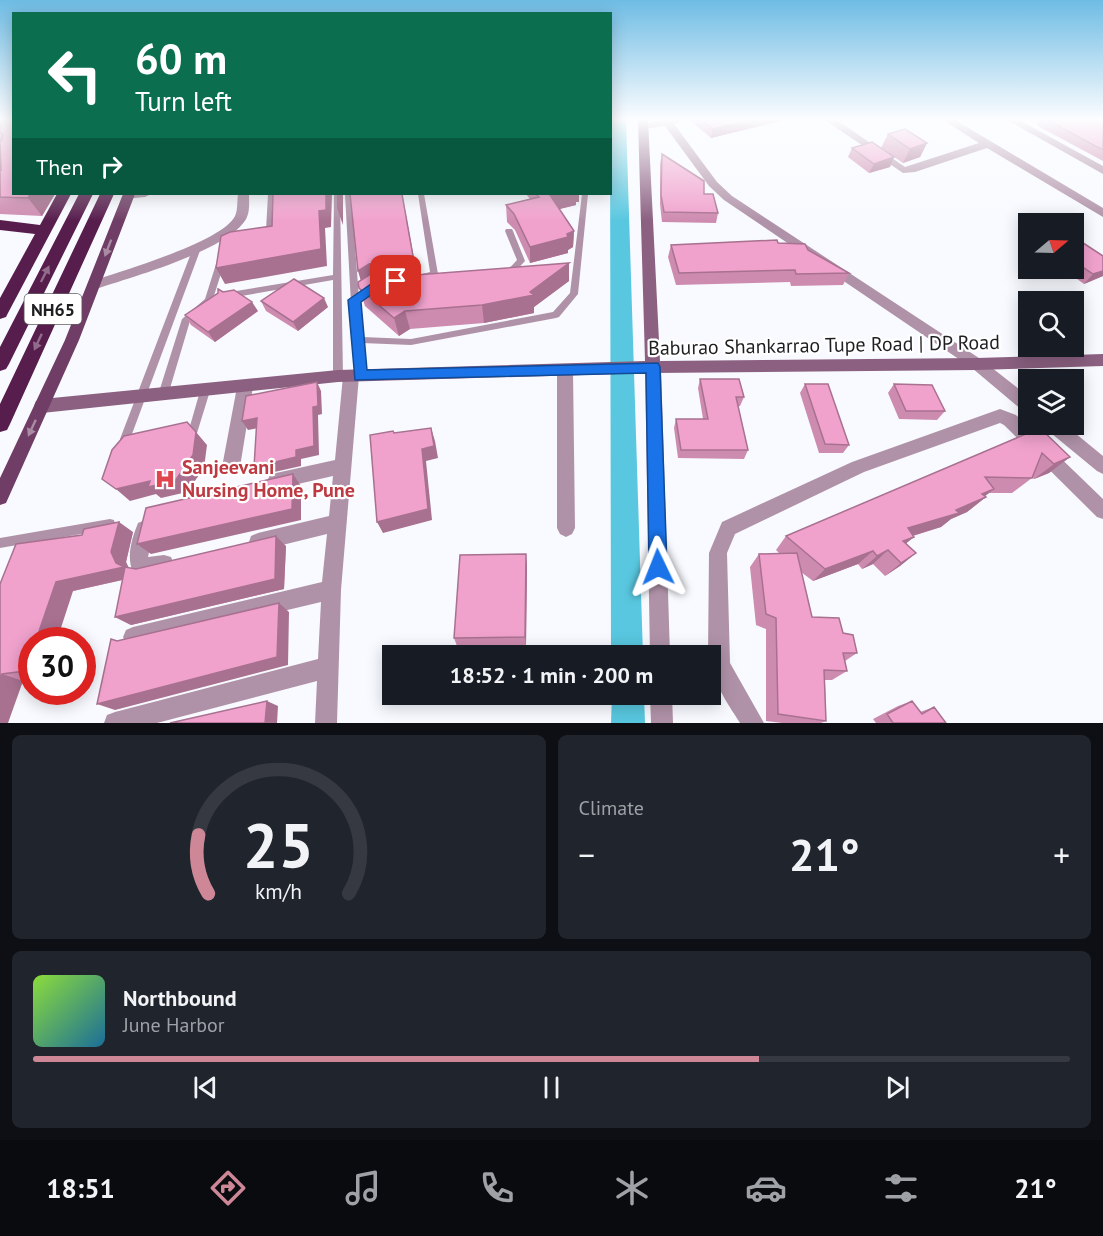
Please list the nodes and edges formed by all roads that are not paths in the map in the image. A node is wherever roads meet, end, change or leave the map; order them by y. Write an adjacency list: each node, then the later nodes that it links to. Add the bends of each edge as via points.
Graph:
1 (643, 154): 38 (street)
2 (694, 154): 37 (street, via 713,184 728,198)
3 (879, 154): 4 (street, via 903,170 911,170)
4 (959, 154)
5 (1004, 154): 18 (street)
6 (1072, 154): 7 (street)
7 (1103, 171)
8 (63, 195): 20 (highway)
9 (85, 195): 36 (highway, NH65, one-way to 9)
10 (106, 195): 47 (highway, NH65, one-way to 47)
11 (129, 195): 30 (main road, one-way to 30)
12 (243, 195): 23 (street, via 241,218 231,231)
13 (271, 195): 22 (lane, via 270,231)
14 (337, 195): 26 (lane)
15 (348, 195): 34 (lane, via 358,298)
16 (421, 195): 25 (lane)
17 (585, 195): 34 (lane, via 574,294 556,315 411,342)
18 (1103, 213)
19 (0, 225): 20 (highway)
20 (44, 230): 32 (highway)
21 (509, 231): 28 (lane, via 521,261)
22 (260, 235)
23 (197, 248): 30 (street); 44 (lane, via 169,314)
24 (225, 249): 43 (lane, via 209,300 186,319)
25 (434, 274): 27 (lane); 29 (lane)
26 (337, 277): 31 (lane, via 228,296); 40 (lane)
27 (411, 278)
28 (501, 278)
29 (443, 279)
30 (94, 285): 46 (main road)
31 (221, 291)
32 (5, 292): 33 (highway)
33 (0, 313)
34 (357, 340): 40 (lane)
35 (1103, 360): 37 (street, Baburao Shankarrao Tupe Road | DP Road)
36 (0, 364)
37 (977, 364): 38 (street, Baburao Shankarrao Tupe Road | DP Road); 45 (street)
38 (645, 368): 39 (street, Baburao Shankarrao Tupe Road | DP Road); 66 (street)
39 (565, 371): 40 (street, Baburao Shankarrao Tupe Road | DP Road); 60 (street)
40 (350, 376): 41 (street, Baburao Shankarrao Tupe Road | DP Road); 52 (street)
41 (245, 387): 42 (street, Baburao Shankarrao Tupe Road | DP Road); 53 (street)
42 (205, 391): 43 (street, Baburao Shankarrao Tupe Road | DP Road); 48 (lane, via 194,430)
43 (164, 395): 44 (street, Baburao Shankarrao Tupe Road | DP Road)
44 (142, 397): 46 (street, Baburao Shankarrao Tupe Road | DP Road); 50 (lane, via 125,439)
45 (1018, 397)
46 (42, 406): 55 (main road, one-way to 55)
47 (0, 424)
48 (171, 433)
49 (1066, 435): 51 (street)
50 (148, 436)
51 (1103, 465)
52 (343, 466): 54 (street); 58 (street)
53 (231, 467)
54 (264, 484)
55 (0, 497)
56 (1103, 511): 72 (street, via 1010,420 1000,416 858,467 728,528 718,553 718,663)
57 (150, 512): 63 (street, via 140,566)
58 (337, 523): 62 (street); 64 (street)
59 (113, 524): 61 (lane)
60 (566, 528)
61 (0, 543)
62 (237, 546)
63 (183, 559)
64 (331, 590): 65 (street); 67 (street)
65 (133, 638)
66 (659, 645)
67 (328, 667): 69 (street); 70 (street)
68 (661, 705): 71 (street)
69 (115, 723)
70 (326, 723)
71 (662, 723)
72 (753, 723)

